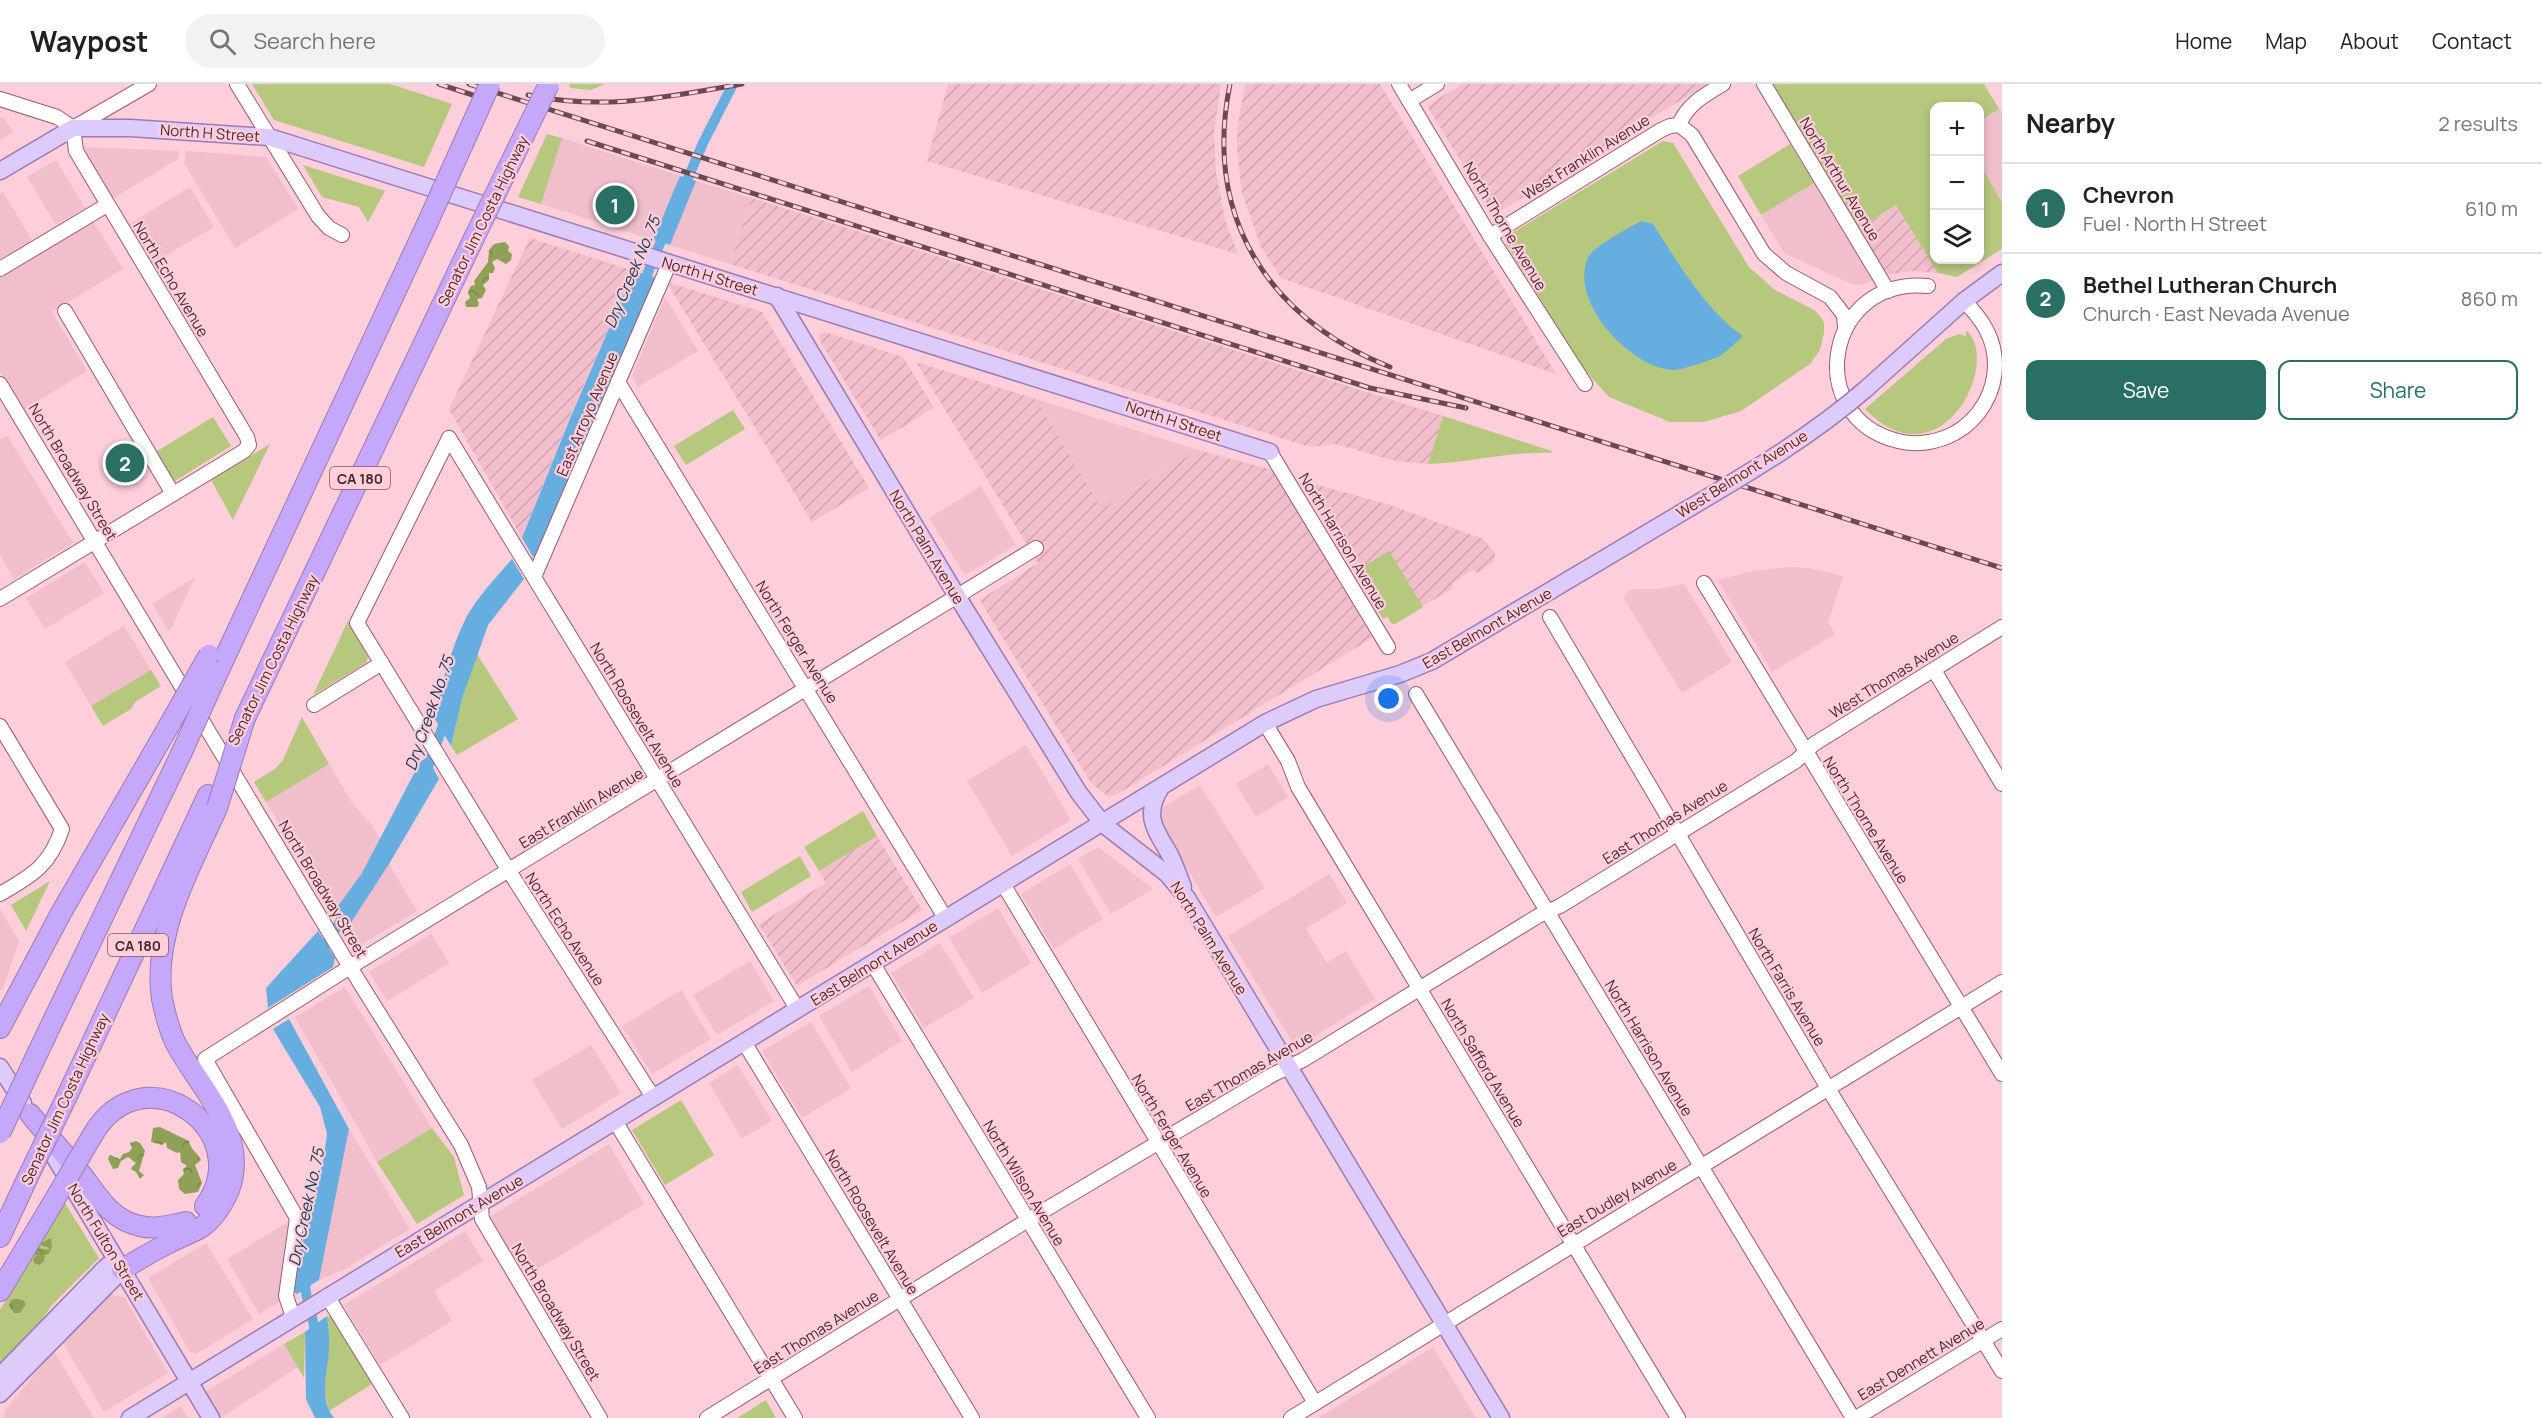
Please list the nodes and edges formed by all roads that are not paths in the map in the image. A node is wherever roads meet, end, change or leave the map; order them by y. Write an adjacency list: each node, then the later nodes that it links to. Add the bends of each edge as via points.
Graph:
1 (149, 84): 12 (street)
2 (237, 84): 13 (street)
3 (490, 84): 43 (highway, CA 180, bridge, via 266,571)
4 (549, 84): 55 (highway, Senator Jim Costa Highway / CA 180, bridge, via 245,718)
5 (1399, 84): 10 (street, North Thorne Avenue)
6 (1437, 84): 10 (street)
7 (1723, 84): 11 (street, via 1690,106)
8 (1764, 84): 22 (street, North Arthur Avenue)
9 (0, 99): 12 (street, via 57,117)
10 (1409, 101): 17 (street, North Thorne Avenue)
11 (1679, 125): 17 (street, West Franklin Avenue, via 1661,130); 26 (street, via 1692,135 1764,254 1786,273 1839,305)
12 (73, 128): 13 (main road, North H Street); 14 (main road); 15 (street, North Echo Avenue, via 76,151)
13 (269, 137): 16 (street, via 318,216 328,228); 18 (main road, North H Street)
14 (0, 171)
15 (107, 205): 19 (street); 31 (street, North Echo Avenue, via 249,445)
16 (342, 235)
17 (1490, 236): 29 (street, North Thorne Avenue)
18 (669, 264): 23 (main road, North H Street); 27 (street, East Arroyo Avenue)
19 (0, 269)
20 (2002, 273): 24 (main road, West Belmont Avenue)
21 (1928, 286): 22 (street)
22 (1888, 291): 26 (street, via 1862,307)
23 (777, 296): 30 (main road, North H Street); 37 (main road, North Palm Avenue)
24 (1964, 301): 26 (street, via 1984,324 1992,342 1993,382 1975,417 1951,435 1932,441 1893,440 1875,432 1852,412 1838,375); 33 (main road, West Belmont Avenue, bridge, via 1867,388 1813,430)
25 (65, 311): 31 (street)
26 (1845, 327)
27 (618, 382): 35 (street, East Arroyo Avenue); 46 (street, North Ferger Avenue)
28 (0, 384): 32 (street, North Broadway Street)
29 (1585, 384)
30 (1270, 452): 42 (street, North Harrison Avenue)
31 (172, 494): 32 (street)
32 (96, 541): 38 (street); 65 (street, North Broadway Street)
33 (1634, 541): 49 (main road, East Belmont Avenue, via 1432,661 1316,699)
34 (1036, 548): 37 (street, East Franklin Avenue)
35 (531, 572): 40 (street, North Roosevelt Avenue, via 449,438); 52 (street, North Roosevelt Avenue)
36 (1704, 583): 51 (street, North Thorne Avenue)
37 (957, 596): 46 (street, East Franklin Avenue); 56 (main road, North Palm Avenue, via 1071,782)
38 (0, 599)
39 (1550, 618): 57 (street, North Farris Avenue)
40 (357, 623): 44 (street, North Echo Avenue)
41 (2002, 627): 45 (street, West Thomas Avenue)
42 (1388, 646)
43 (214, 663): 67 (highway, bridge, via 166,729); 81 (highway, CA 180, bridge, via 181,754)
44 (382, 663): 48 (street); 58 (street, North Echo Avenue)
45 (1934, 670): 51 (street, West Thomas Avenue); 53 (street)
46 (806, 688): 52 (street, East Franklin Avenue); 63 (street, North Ferger Avenue)
47 (1416, 694): 62 (street, North Harrison Avenue)
48 (314, 705)
49 (1264, 723): 54 (main road, East Belmont Avenue); 68 (street, North Safford Avenue)
50 (0, 726): 60 (street, via 62,829 45,864)
51 (1805, 752): 57 (street, East Thomas Avenue); 70 (street, North Thorne Avenue)
52 (658, 781): 58 (street, East Franklin Avenue); 71 (street, North Roosevelt Avenue)
53 (2002, 784)
54 (1160, 789): 56 (main road, East Belmont Avenue); 61 (main road, via 1151,809 1152,822 1173,860)
55 (213, 802): 87 (highway, Senator Jim Costa Highway / CA 180, bridge); 89 (highway, via 167,932 161,981 164,1008 176,1043 229,1133 234,1157 232,1180 220,1208 202,1227)
56 (1103, 824): 59 (main road, East Belmont Avenue); 61 (main road, North Palm Avenue, via 1167,873)
57 (1678, 834): 62 (street, East Thomas Avenue); 77 (street, North Farris Avenue)
58 (508, 871): 65 (street, East Franklin Avenue); 78 (street, North Echo Avenue)
59 (1003, 884): 63 (main road, East Belmont Avenue); 82 (street, North Ferger Avenue)
60 (0, 894)
61 (1187, 898): 75 (main road, North Palm Avenue)
62 (1549, 911): 68 (street, East Thomas Avenue); 83 (street, North Harrison Avenue)
63 (946, 919): 64 (main road, East Belmont Avenue)
64 (873, 964): 71 (main road, East Belmont Avenue); 85 (street, North Wilson Avenue)
65 (350, 967): 84 (street, North Broadway Street, via 460,1145); 93 (street, East Franklin Avenue, via 205,1059 297,1218 286,1296)
66 (2002, 982): 70 (street, East Dudley Avenue)
67 (23, 986): 69 (highway); 72 (highway)
68 (1419, 989): 75 (street, East Thomas Avenue); 88 (street, North Safford Avenue)
69 (0, 1005)
70 (1961, 1007): 76 (street, North Thorne Avenue); 77 (street, East Dudley Avenue)
71 (798, 1010): 73 (main road, East Belmont Avenue)
72 (0, 1028)
73 (744, 1042): 78 (main road, East Belmont Avenue); 92 (street, North Roosevelt Avenue)
74 (0, 1067): 79 (main road, North Fulton Street)
75 (1288, 1067): 82 (street, East Thomas Avenue); 94 (main road, North Palm Avenue)
76 (2002, 1074)
77 (1829, 1090): 83 (street, East Dudley Avenue); 96 (street, North Farris Avenue)
78 (653, 1097): 80 (main road, East Belmont Avenue)
79 (30, 1114): 86 (highway, via 100,1201 121,1219 152,1228); 89 (main road, North Fulton Street)
80 (615, 1121): 84 (main road, East Belmont Avenue); 99 (street)
81 (0, 1132)
82 (1158, 1144): 85 (street, East Thomas Avenue); 102 (street, North Ferger Avenue)
83 (1700, 1167): 88 (street, East Dudley Avenue); 114 (street, North Harrison Avenue)
84 (482, 1202): 91 (main road, East Belmont Avenue); 106 (street, North Broadway Street, via 482,1219)
85 (1028, 1221): 92 (street, East Thomas Avenue); 110 (street, North Wilson Avenue)
86 (186, 1222): 89 (highway); 90 (highway, bridge, via 210,1198 218,1174 210,1134 193,1113 174,1101 137,1099 116,1108 99,1125)
87 (0, 1237)
88 (1573, 1244): 94 (street, East Dudley Avenue); 113 (street, North Safford Avenue)
89 (119, 1265): 98 (main road, via 106,1267); 100 (main road, North Fulton Street); 101 (main road)
90 (0, 1291)
91 (325, 1297): 93 (main road, East Belmont Avenue); 105 (street)
92 (900, 1299): 99 (street, East Thomas Avenue); 109 (street, North Roosevelt Avenue)
93 (296, 1315): 100 (main road, East Belmont Avenue)
94 (1445, 1324): 102 (street, East Dudley Avenue); 112 (main road, North Palm Avenue)
95 (2002, 1329): 96 (street, East Dennett Avenue)
96 (1983, 1340): 97 (street, North Farris Avenue); 114 (street, East Dennett Avenue)
97 (2002, 1371)
98 (0, 1376)
99 (771, 1379): 107 (street, East Thomas Avenue); 108 (street)
100 (189, 1382): 103 (main road, East Belmont Avenue); 104 (main road, North Fulton Street)
101 (0, 1394)
102 (1315, 1403): 111 (street, East Dudley Avenue)
103 (130, 1418)
104 (211, 1418)
105 (402, 1418)
106 (600, 1418)
107 (707, 1418)
108 (795, 1418)
109 (972, 1418)
110 (1148, 1418)
111 (1291, 1418)
112 (1501, 1418)
113 (1678, 1418)
114 (1855, 1418)

